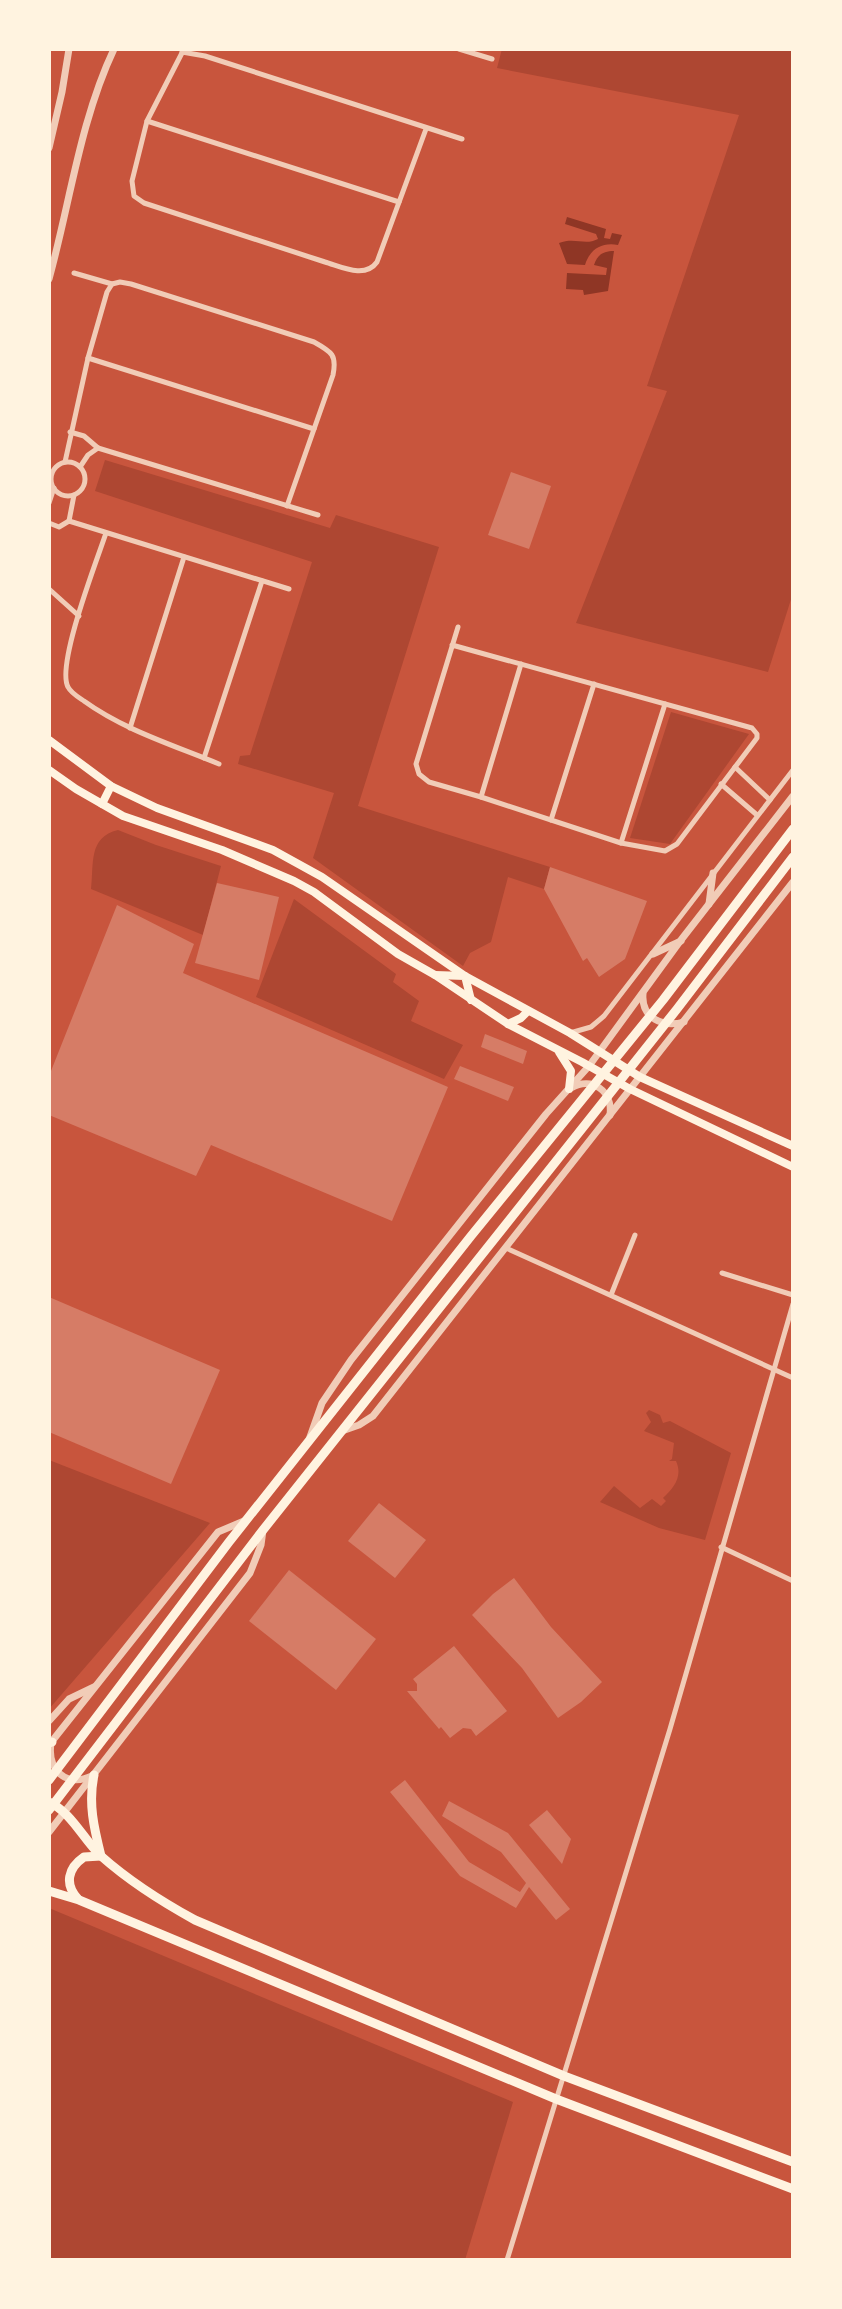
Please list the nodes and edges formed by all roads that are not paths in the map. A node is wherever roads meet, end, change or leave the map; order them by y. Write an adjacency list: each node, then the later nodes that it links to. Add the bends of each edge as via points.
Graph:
1 (69, 49): 11 (street)
2 (114, 49): 14 (street, via 86,127)
3 (206, 49): 6 (street)
4 (459, 49): 7 (street)
5 (183, 51): 6 (street); 8 (street)
6 (205, 56): 9 (street)
7 (492, 59)
8 (147, 121): 12 (street); 12 (street, via 132,181 137,200 353,271 373,268)
9 (426, 129): 10 (street); 12 (street)
10 (462, 139)
11 (49, 146)
12 (400, 202)
13 (74, 274): 15 (street)
14 (49, 279)
15 (112, 284): 16 (street); 17 (street, via 131,284 324,348 336,361)
16 (88, 358): 17 (street); 18 (street)
17 (314, 429): 26 (street)
18 (70, 432): 19 (street); 20 (street)
19 (98, 448): 22 (street); 26 (street)
20 (65, 462): 21 (street); 22 (street)
21 (52, 466): 23 (street)
22 (80, 467): 24 (street, via 85,483)
23 (52, 484): 24 (street, via 62,495); 25 (street)
24 (74, 495): 28 (street)
25 (49, 503)
26 (287, 506): 27 (street)
27 (318, 515)
28 (69, 521): 29 (street, via 59,527); 30 (street)
29 (49, 523)
30 (106, 533): 31 (street); 35 (street)
31 (184, 557): 32 (street); 41 (street)
32 (262, 581): 34 (street); 43 (street)
33 (49, 589): 35 (street)
34 (289, 589)
35 (79, 615): 41 (street, via 65,675 68,688)
36 (458, 627): 37 (street)
37 (452, 645): 38 (street); 51 (street, via 416,764 429,782)
38 (521, 664): 39 (street); 51 (street)
39 (594, 684): 40 (street); 55 (street)
40 (665, 704): 45 (street, via 755,731 755,741); 57 (street)
41 (130, 728): 43 (street)
42 (49, 740): 49 (main road)
43 (204, 758): 44 (street)
44 (219, 764)
45 (735, 767): 48 (street); 52 (street)
46 (49, 770): 53 (main road)
47 (793, 770): 52 (street)
48 (721, 784): 54 (street); 57 (street, via 672,848 656,851)
49 (111, 786): 53 (main road); 65 (main road, via 157,808 273,850 322,877)
50 (793, 796): 61 (street)
51 (481, 797): 55 (street)
52 (770, 800): 54 (street)
53 (102, 804): 64 (main road, via 123,816 280,873)
54 (757, 816): 59 (street)
55 (551, 820): 57 (street)
56 (793, 829): 90 (main road, via 663,1000)
57 (621, 843)
58 (793, 857): 89 (main road)
59 (713, 873): 61 (street); 63 (street)
60 (793, 882): 69 (street)
61 (709, 904): 62 (street)
62 (681, 940): 63 (street); 66 (street)
63 (653, 954): 71 (street, via 597,1023)
64 (435, 975): 65 (main road); 67 (main road)
65 (465, 976): 67 (main road); 68 (main road)
66 (643, 993): 69 (street, via 646,1012 654,1020 674,1025); 73 (street)
67 (471, 1000): 70 (main road)
68 (528, 1011): 70 (main road); 71 (main road)
69 (684, 1022): 75 (street)
70 (508, 1024): 72 (main road)
71 (570, 1033): 73 (main road)
72 (557, 1049): 74 (main road); 76 (main road, via 571,1071)
73 (600, 1051): 74 (street); 75 (main road)
74 (589, 1066): 76 (street); 77 (main road)
75 (640, 1077): 77 (street); 79 (main road)
76 (569, 1089): 78 (street, via 584,1083 599,1087 609,1099); 90 (street, via 351,1360 322,1403)
77 (630, 1089): 78 (street); 80 (main road)
78 (610, 1115): 82 (street)
79 (793, 1146)
80 (793, 1167)
81 (635, 1235): 84 (street)
82 (506, 1248): 84 (street); 89 (street, via 373,1416)
83 (722, 1273): 85 (street)
84 (611, 1295): 87 (street)
85 (793, 1295)
86 (793, 1304): 87 (street)
87 (774, 1369): 88 (street); 93 (street)
88 (793, 1378)
89 (342, 1431): 92 (main road)
90 (309, 1442): 91 (main road)
91 (248, 1520): 95 (street, via 218,1532); 99 (main road)
92 (263, 1530): 98 (street, via 250,1573); 101 (main road)
93 (722, 1547): 94 (street); 107 (street)
94 (793, 1581)
95 (94, 1686): 96 (street, via 69,1699); 97 (street)
96 (49, 1721)
97 (50, 1744): 98 (street, via 53,1765 61,1775 71,1780)
98 (94, 1775): 102 (street); 104 (main road, via 91,1803)
99 (49, 1780)
100 (49, 1801): 102 (main road)
101 (49, 1810)
102 (65, 1812): 103 (street); 104 (main road)
103 (49, 1832)
104 (101, 1856): 106 (main road, via 84,1857 72,1869 70,1886); 107 (main road, via 195,1920)
105 (49, 1891): 106 (main road)
106 (79, 1900): 108 (main road)
107 (564, 2077): 108 (street); 109 (main road)
108 (556, 2099): 110 (main road); 111 (street)
109 (793, 2162)
110 (793, 2189)
111 (507, 2260)

